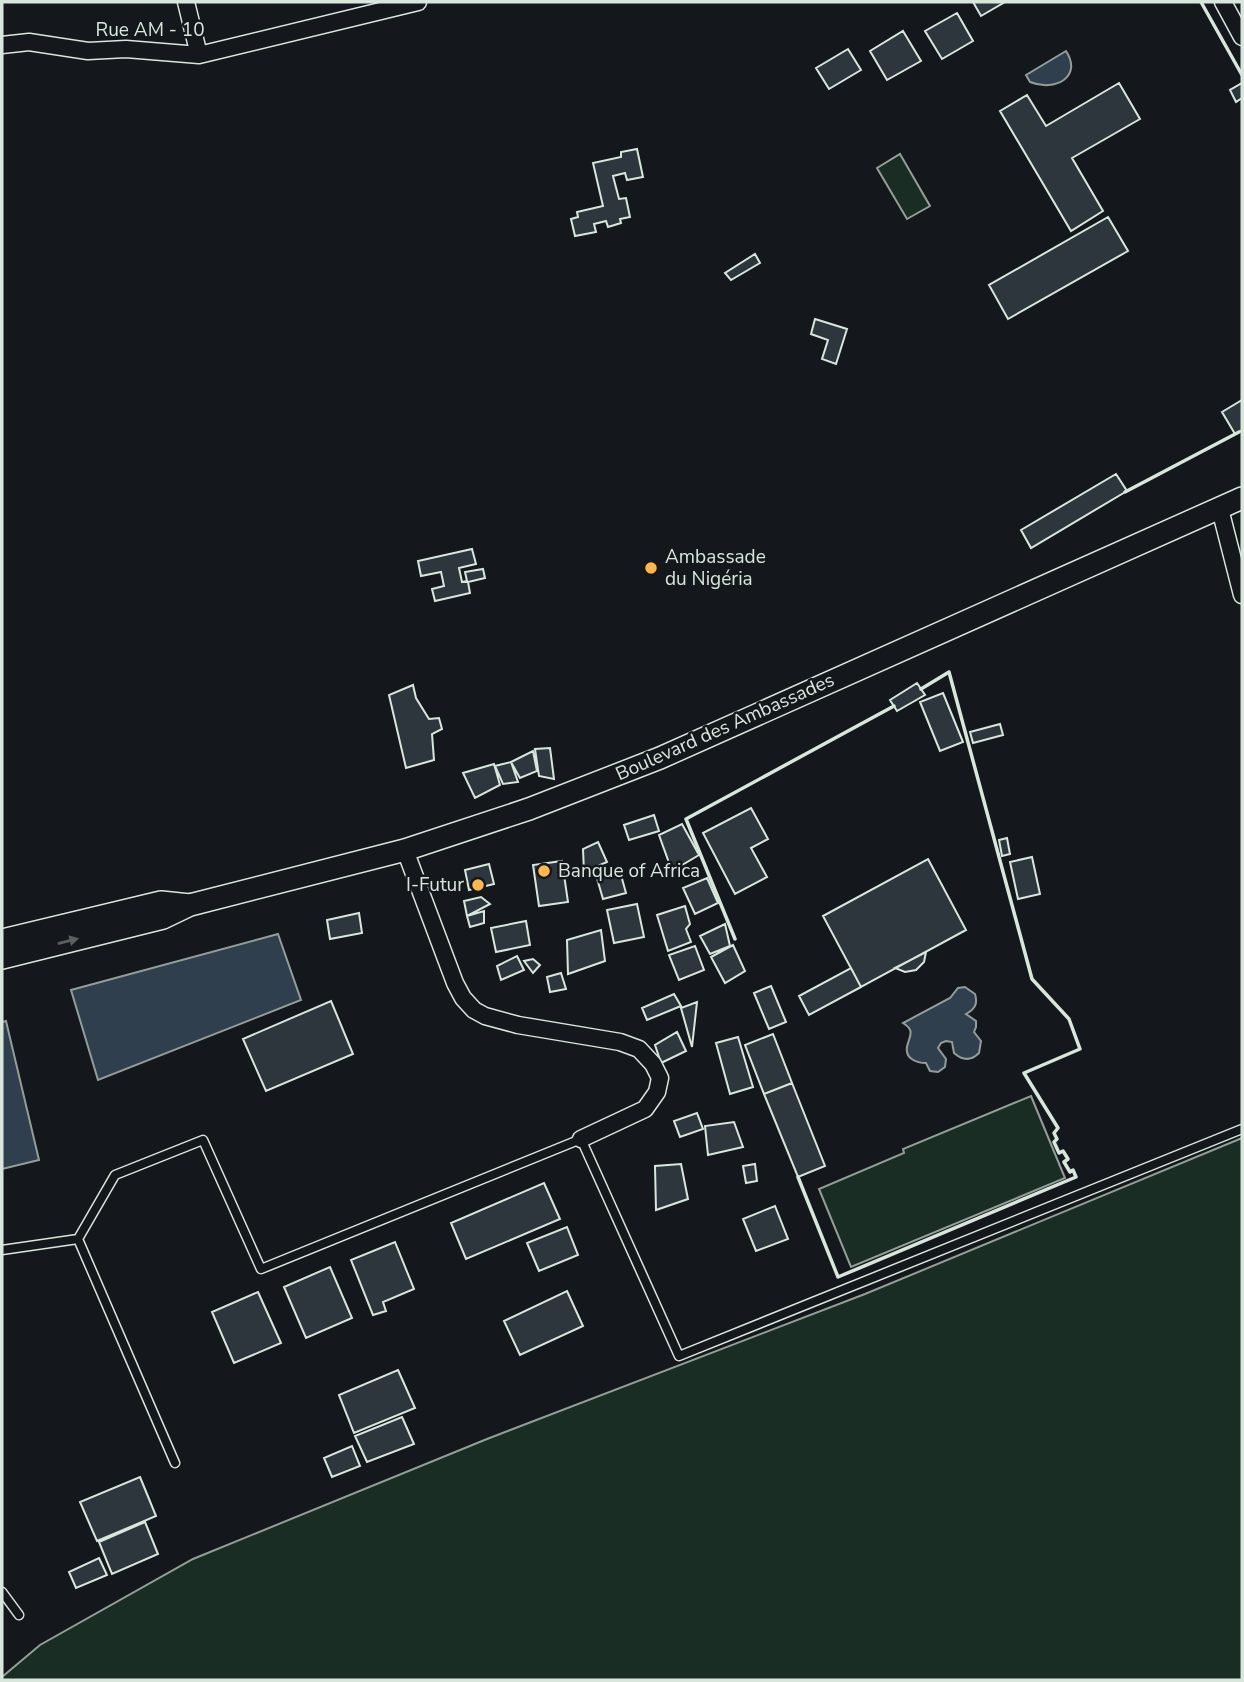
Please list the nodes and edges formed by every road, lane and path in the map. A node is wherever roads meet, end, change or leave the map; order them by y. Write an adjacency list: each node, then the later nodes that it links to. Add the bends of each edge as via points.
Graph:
1 (186, 2): 6 (street)
2 (418, 2): 6 (street, Rue AM - 10)
3 (1223, 2): 4 (street)
4 (1242, 37)
5 (2, 45): 6 (street, Rue AM - 10, via 29,42 88,51)
6 (199, 55)
7 (1242, 498): 8 (main road, Boulevard des Ambassades)
8 (1220, 509): 9 (street); 10 (main road, Boulevard des Ambassades, via 660,758 529,809)
9 (1242, 595)
10 (405, 850): 11 (main road, Boulevard des Ambassades); 15 (street, via 454,983 474,1010 518,1025 620,1042 639,1049 653,1064 660,1078 645,1109)
11 (190, 905): 12 (main road, Boulevard des Ambassades, via 161,902); 13 (main road, Boulevard des Ambassades, one-way to 11, via 163,918)
12 (2, 940)
13 (2, 958)
14 (1242, 1129): 15 (lane, via 679,1356)
15 (581, 1139): 16 (lane, via 261,1269 203,1140 115,1175)
16 (78, 1239): 17 (lane); 18 (lane)
17 (2, 1250)
18 (175, 1463)
19 (2, 1592): 20 (lane)
20 (19, 1615)

